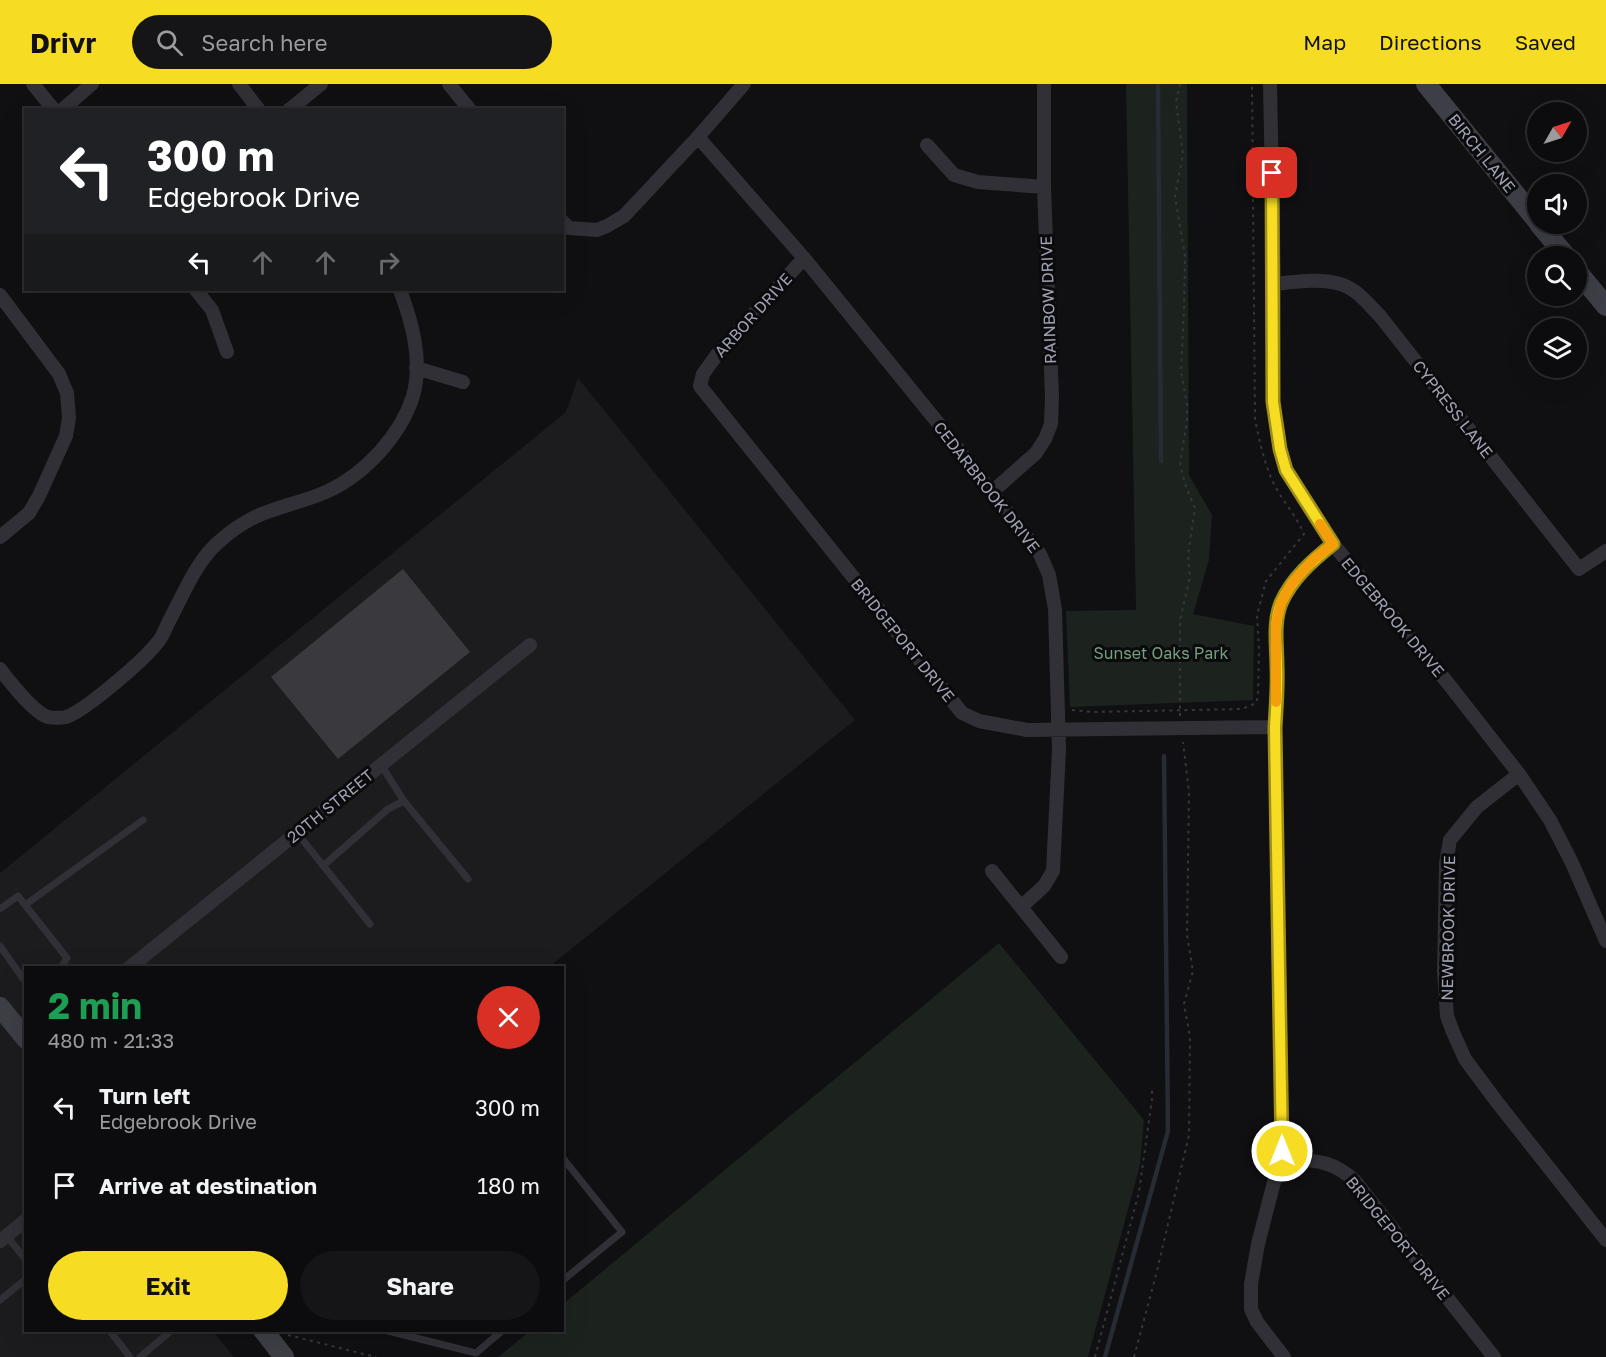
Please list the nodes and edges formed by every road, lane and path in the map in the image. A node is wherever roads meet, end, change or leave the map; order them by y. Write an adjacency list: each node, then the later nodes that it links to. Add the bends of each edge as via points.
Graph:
1 (33, 84): 11 (street)
2 (92, 84): 12 (street)
3 (238, 84): 13 (street)
4 (321, 84): 14 (street)
5 (449, 84): 15 (street)
6 (744, 84): 16 (street)
7 (1044, 84): 18 (street, RAINBOW DRIVE)
8 (1252, 84): 40 (path, via 1255,420 1275,485 1304,534 1266,581 1257,615 1258,698 1256,704 1242,709 1092,712 1072,710)
9 (1270, 84): 25 (street, EDGEBROOK DRIVE)
10 (1426, 84): 19 (street, BIRCH LANE)
11 (52, 108)
12 (64, 108)
13 (257, 108)
14 (291, 108)
15 (468, 108)
16 (698, 137): 20 (street, via 624,216 597,230 569,228); 23 (street, CEDARBROOK DRIVE)
17 (927, 145): 18 (street, via 954,175 978,182)
18 (1044, 187): 34 (street, RAINBOW DRIVE, via 1051,424 1036,453)
19 (1527, 209)
20 (564, 223)
21 (1547, 234): 22 (street, BIRCH LANE)
22 (1558, 246)
23 (804, 258): 32 (street, ARBOR DRIVE); 34 (street, CEDARBROOK DRIVE)
24 (1587, 283): 29 (street)
25 (1274, 284): 36 (street, EDGEBROOK DRIVE, via 1273,402 1280,449 1286,470); 37 (street, CYPRESS LANE, via 1341,284 1361,297 1579,569)
26 (197, 291): 30 (street, via 212,310)
27 (400, 291): 31 (street, via 411,318)
28 (0, 295): 35 (street, via 59,374 69,418 66,436 39,496 29,513)
29 (1606, 306)
30 (227, 352)
31 (416, 368): 33 (street); 39 (street, via 413,395 385,446 358,473 326,493 256,516 220,541 204,558 158,643 82,708 65,717 47,717 27,701)
32 (703, 374): 42 (street, BRIDGEPORT DRIVE, via 700,386 962,713 979,721 1027,730)
33 (463, 382)
34 (992, 492): 42 (street, CEDARBROOK DRIVE, via 1040,554 1049,575 1055,609)
35 (0, 537)
36 (1333, 544): 41 (street, via 1292,583 1281,603 1276,624); 44 (street, EDGEBROOK DRIVE)
37 (1606, 551)
38 (530, 645): 43 (street, 20TH STREET)
39 (0, 669)
40 (1068, 704)
41 (1275, 728): 42 (street, BRIDGEPORT DRIVE); 64 (street)
42 (1059, 730): 52 (street, CEDARBROOK DRIVE, via 1053,871 1044,886)
43 (381, 765): 45 (lane); 47 (street, 20TH STREET)
44 (1519, 774): 55 (street, EDGEBROOK DRIVE, via 1550,820); 68 (street, NEWBROOK DRIVE, via 1477,807 1450,840 1444,961 1447,1016 1465,1059)
45 (404, 801): 48 (lane, via 388,809); 50 (lane)
46 (143, 820): 51 (lane)
47 (297, 833): 48 (lane); 59 (street, 20TH STREET)
48 (323, 866): 54 (lane)
49 (992, 871): 52 (street)
50 (468, 879)
51 (25, 905): 53 (lane, via 18,896); 58 (lane, via 67,958)
52 (1021, 907): 57 (street)
53 (0, 909)
54 (370, 924)
55 (1606, 941)
56 (0, 946): 60 (lane)
57 (1062, 957)
58 (62, 966)
59 (131, 966)
60 (24, 980)
61 (0, 1007): 62 (street)
62 (24, 1037)
63 (1152, 1086): 82 (path, via 1139,1192)
64 (1280, 1158): 83 (street, via 1258,1244 1251,1308); 84 (street, BRIDGEPORT DRIVE, via 1327,1162 1355,1181)
65 (564, 1160): 70 (lane, via 622,1232)
66 (24, 1222): 67 (street)
67 (2, 1238): 69 (lane)
68 (1606, 1240)
69 (24, 1258)
70 (564, 1279)
71 (24, 1282): 72 (lane)
72 (0, 1300)
73 (111, 1332): 78 (lane)
74 (170, 1332): 79 (lane)
75 (392, 1332): 76 (lane, via 476,1353)
76 (501, 1332)
77 (266, 1335): 80 (street); 81 (path, via 278,1332)
78 (130, 1357)
79 (140, 1357)
80 (284, 1357)
81 (376, 1357)
82 (1095, 1357)
83 (1284, 1357)
84 (1494, 1357)

